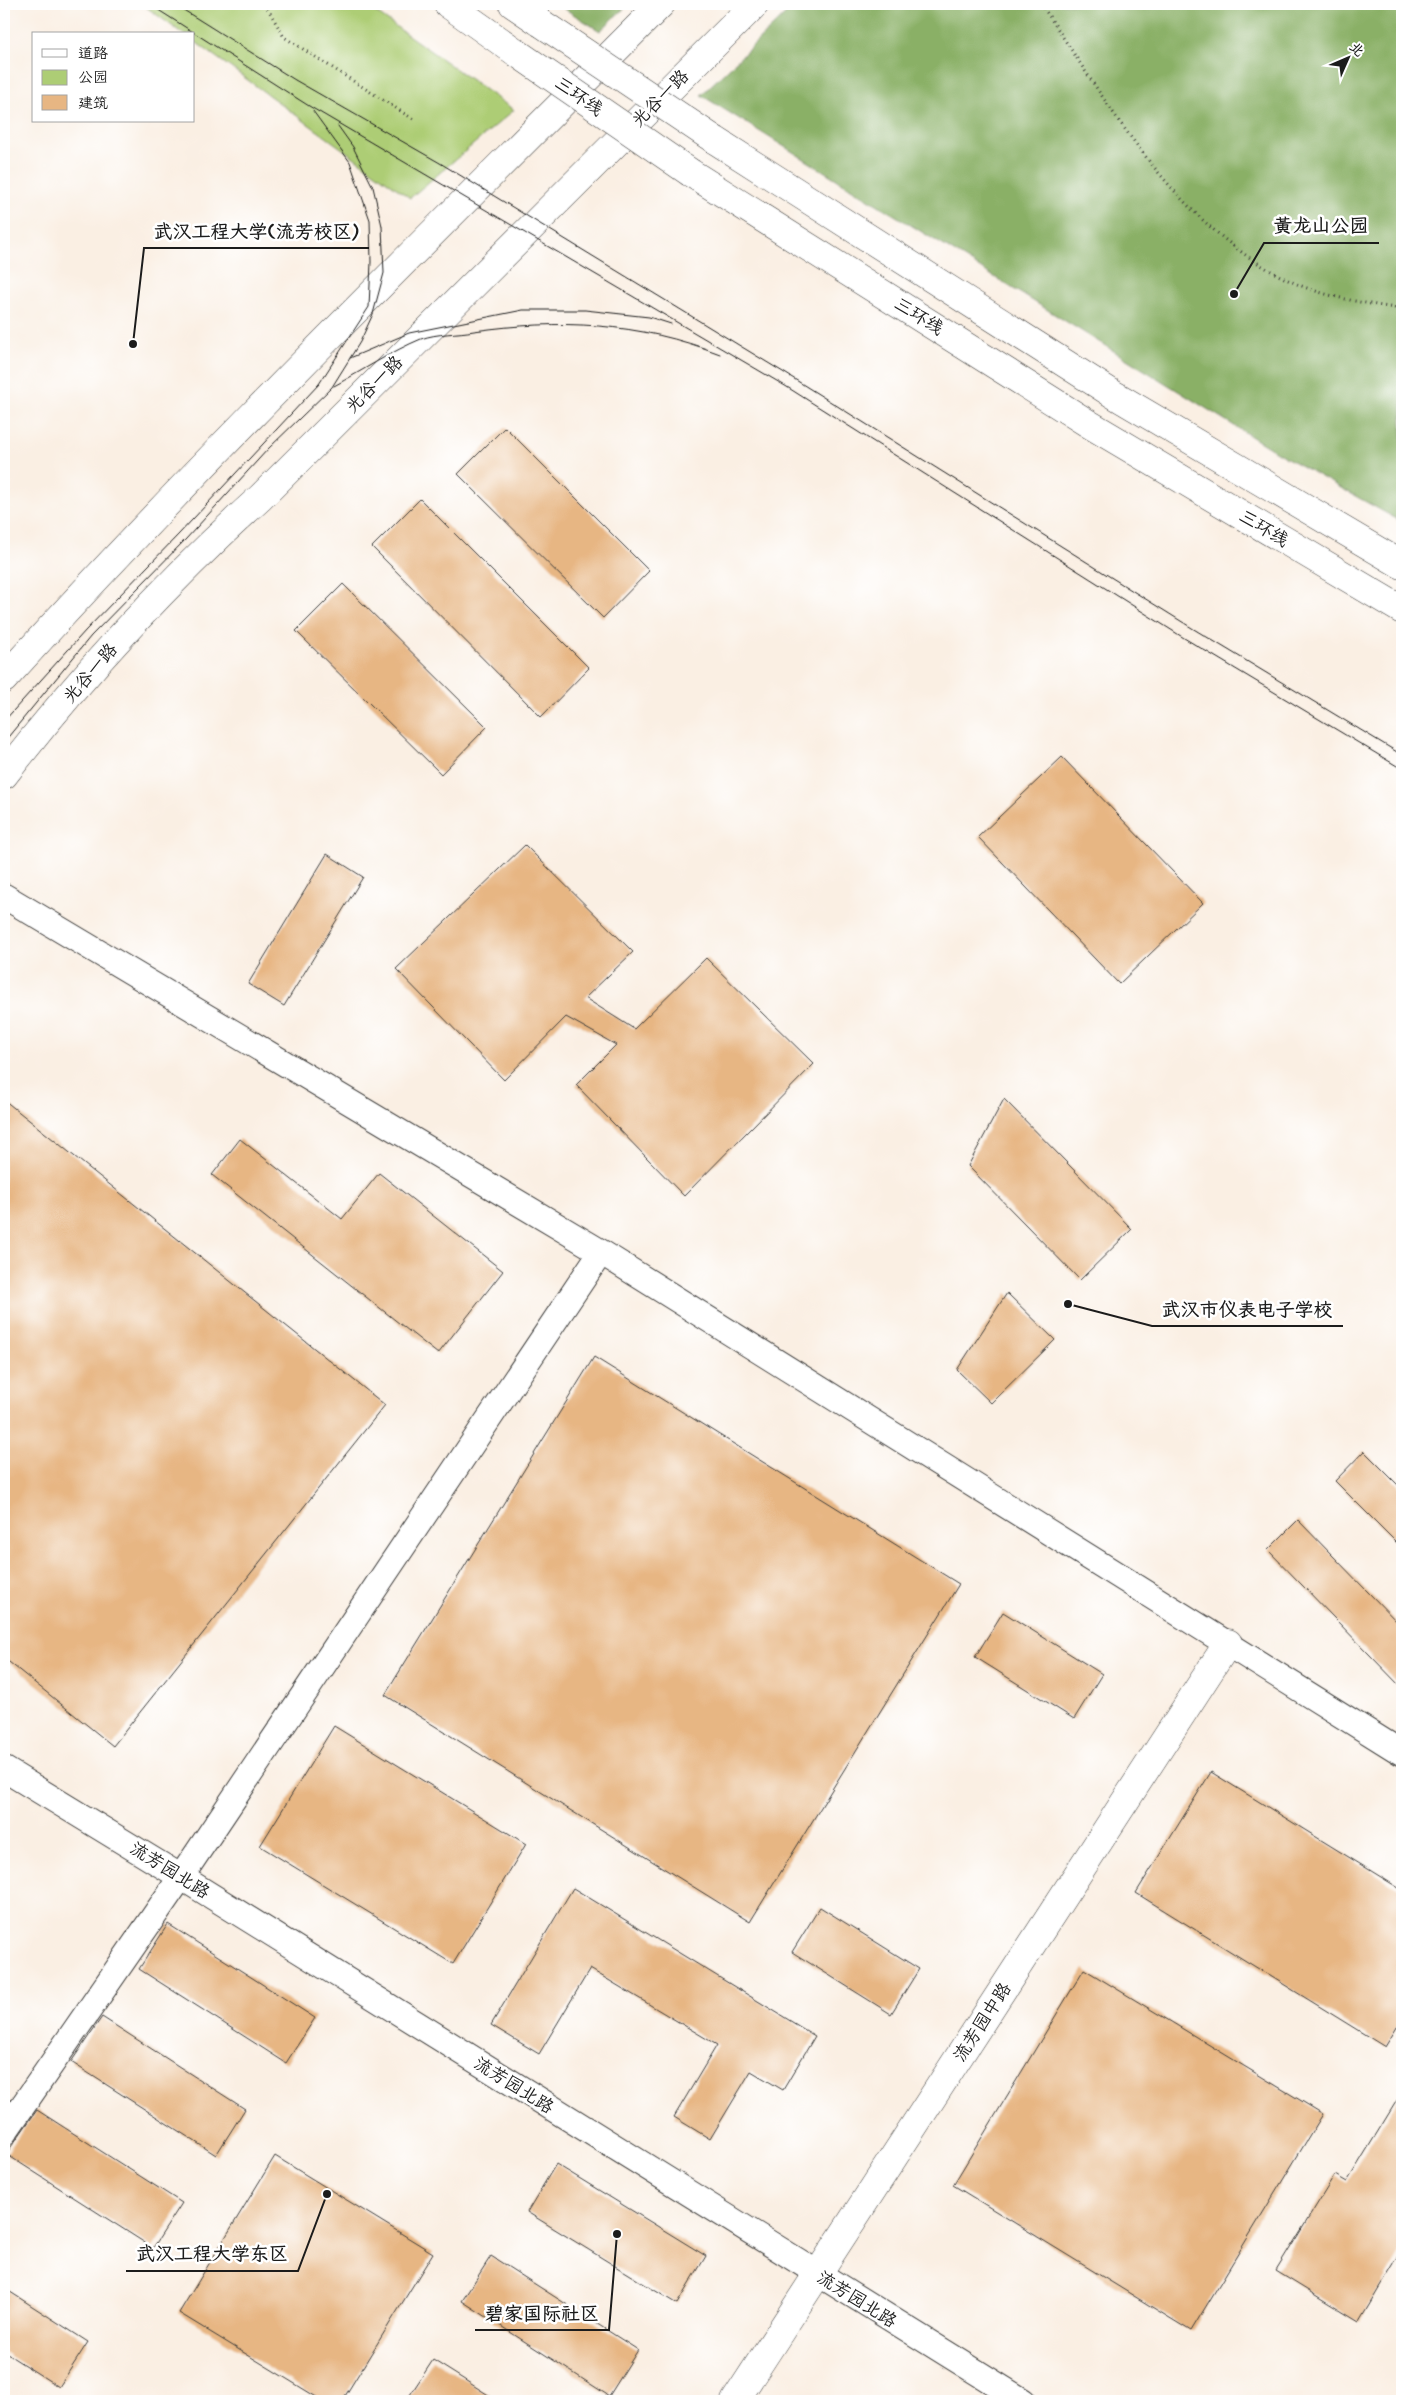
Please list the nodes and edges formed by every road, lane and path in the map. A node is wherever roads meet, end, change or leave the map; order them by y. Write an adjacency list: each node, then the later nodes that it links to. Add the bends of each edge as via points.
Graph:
1 (265, 4): 7 (path, via 284,38)
2 (448, 4): 10 (main road, 三环线, bridge, via 691,173 1089,424)
3 (514, 4): 9 (main road, bridge, via 715,140 1112,394)
4 (661, 4): 11 (main road, via 243,426 74,601)
5 (755, 4): 12 (main road, 光谷一路, via 260,498 202,551 32,739)
6 (1041, 4): 8 (path, via 1128,132 1161,174 1194,211 1237,250 1282,278 1322,292)
7 (413, 119)
8 (1402, 309)
9 (1402, 565)
10 (1402, 610)
11 (4, 679)
12 (4, 775)
13 (4, 896): 14 (street)
14 (601, 1252): 15 (street); 18 (street)
15 (1228, 1643): 16 (street); 20 (main road, 流芳园中路)
16 (1402, 1752)
17 (4, 1769): 18 (street, 流芳园北路)
18 (181, 1877): 19 (street); 20 (street, 流芳园北路)
19 (4, 2132)
20 (817, 2274): 21 (main road, 流芳园中路); 22 (street, 流芳园北路)
21 (735, 2401)
22 (1023, 2401)

